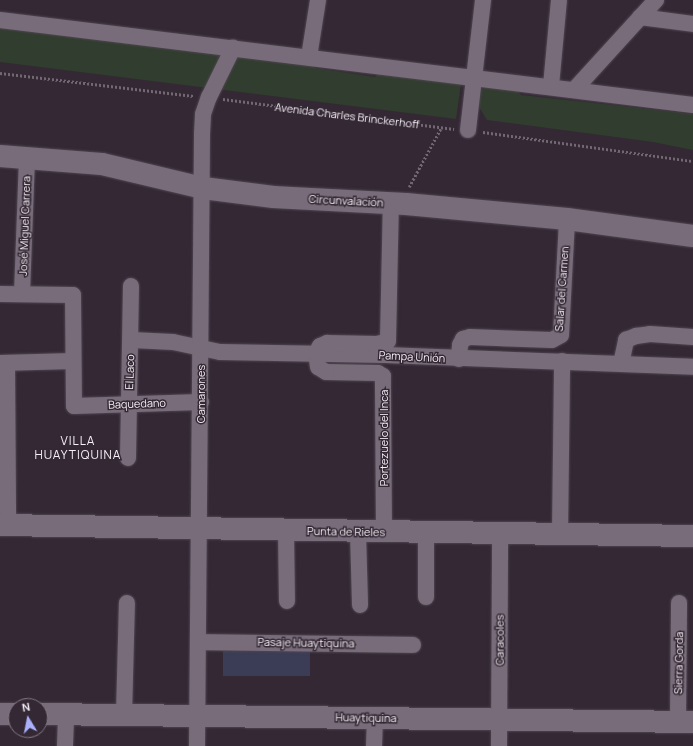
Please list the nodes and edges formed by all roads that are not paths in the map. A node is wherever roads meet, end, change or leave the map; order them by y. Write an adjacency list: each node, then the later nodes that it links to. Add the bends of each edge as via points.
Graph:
1 (318, 0): 9 (street)
2 (483, 0): 10 (street)
3 (560, 0): 11 (street)
4 (656, 0): 5 (street)
5 (640, 17): 7 (street); 12 (street)
6 (0, 20): 8 (street)
7 (693, 24)
8 (233, 48): 9 (street); 17 (street, Camarones, via 209,97 202,127)
9 (309, 57): 10 (street)
10 (473, 76): 11 (street); 14 (street)
11 (551, 86): 12 (street)
12 (574, 90): 13 (street)
13 (693, 105)
14 (468, 130)
15 (0, 156): 16 (street, Circunvalación)
16 (28, 158): 17 (street, Circunvalación, via 102,164); 23 (street, José Miguel Carrera)
17 (203, 188): 18 (street, Circunvalación, via 273,197); 26 (street, Camarones)
18 (399, 204): 19 (street, Circunvalación); 27 (street, via 388,341 377,344 327,342 320,346)
19 (567, 219): 20 (street, Circunvalación); 28 (street, Salar del Carmen, via 561,335 552,340 470,337 464,339 460,345)
20 (693, 236)
21 (131, 286): 25 (street, El Laco)
22 (0, 294): 23 (street)
23 (22, 294): 29 (street, via 73,295)
24 (693, 337): 32 (street, via 650,334 636,336 626,340)
25 (132, 340): 26 (street, Pampa Unión, via 173,342); 35 (street, El Laco)
26 (201, 348): 27 (street, Pampa Unión, via 220,352); 34 (street, Camarones)
27 (316, 353): 28 (street, Pampa Unión); 41 (street, Portezuelo del Inca, via 318,367 326,372 378,373 383,376)
28 (459, 359): 30 (street, Pampa Unión)
29 (73, 361): 31 (street); 35 (street, Baquedano, via 74,406)
30 (562, 361): 32 (street, Pampa Unión); 44 (street)
31 (3, 363): 37 (street)
32 (622, 364): 33 (street, Pampa Unión)
33 (693, 367)
34 (201, 402): 35 (street, Baquedano); 38 (street, Camarones)
35 (129, 405): 36 (street, El Laco)
36 (128, 458)
37 (4, 525): 38 (street, Punta de Rieles)
38 (200, 528): 39 (street, Punta de Rieles); 51 (street, Camarones)
39 (286, 531): 40 (street, Punta de Rieles); 47 (street)
40 (358, 532): 41 (street, Punta de Rieles); 50 (street)
41 (384, 533): 42 (street, Punta de Rieles)
42 (426, 533): 43 (street, Punta de Rieles); 46 (street)
43 (500, 534): 44 (street, Punta de Rieles); 58 (street, Caracoles)
44 (560, 535): 45 (street, Punta de Rieles)
45 (693, 536)
46 (426, 597)
47 (287, 601)
48 (127, 603): 55 (street)
49 (679, 603): 59 (street, Sierra Gorda)
50 (360, 605)
51 (198, 642): 52 (street, Pasaje Huaytiquina); 56 (street, Camarones)
52 (413, 645)
53 (48, 714): 54 (street, Huaytiquina)
54 (66, 715): 55 (street, Huaytiquina); 60 (street)
55 (124, 715): 56 (street, Huaytiquina)
56 (197, 716): 57 (street, Huaytiquina); 61 (street, Camarones)
57 (374, 719): 58 (street, Huaytiquina); 62 (street)
58 (499, 720): 59 (street, Huaytiquina); 63 (street, Caracoles)
59 (686, 722)
60 (66, 746)
61 (197, 746)
62 (374, 746)
63 (499, 746)

